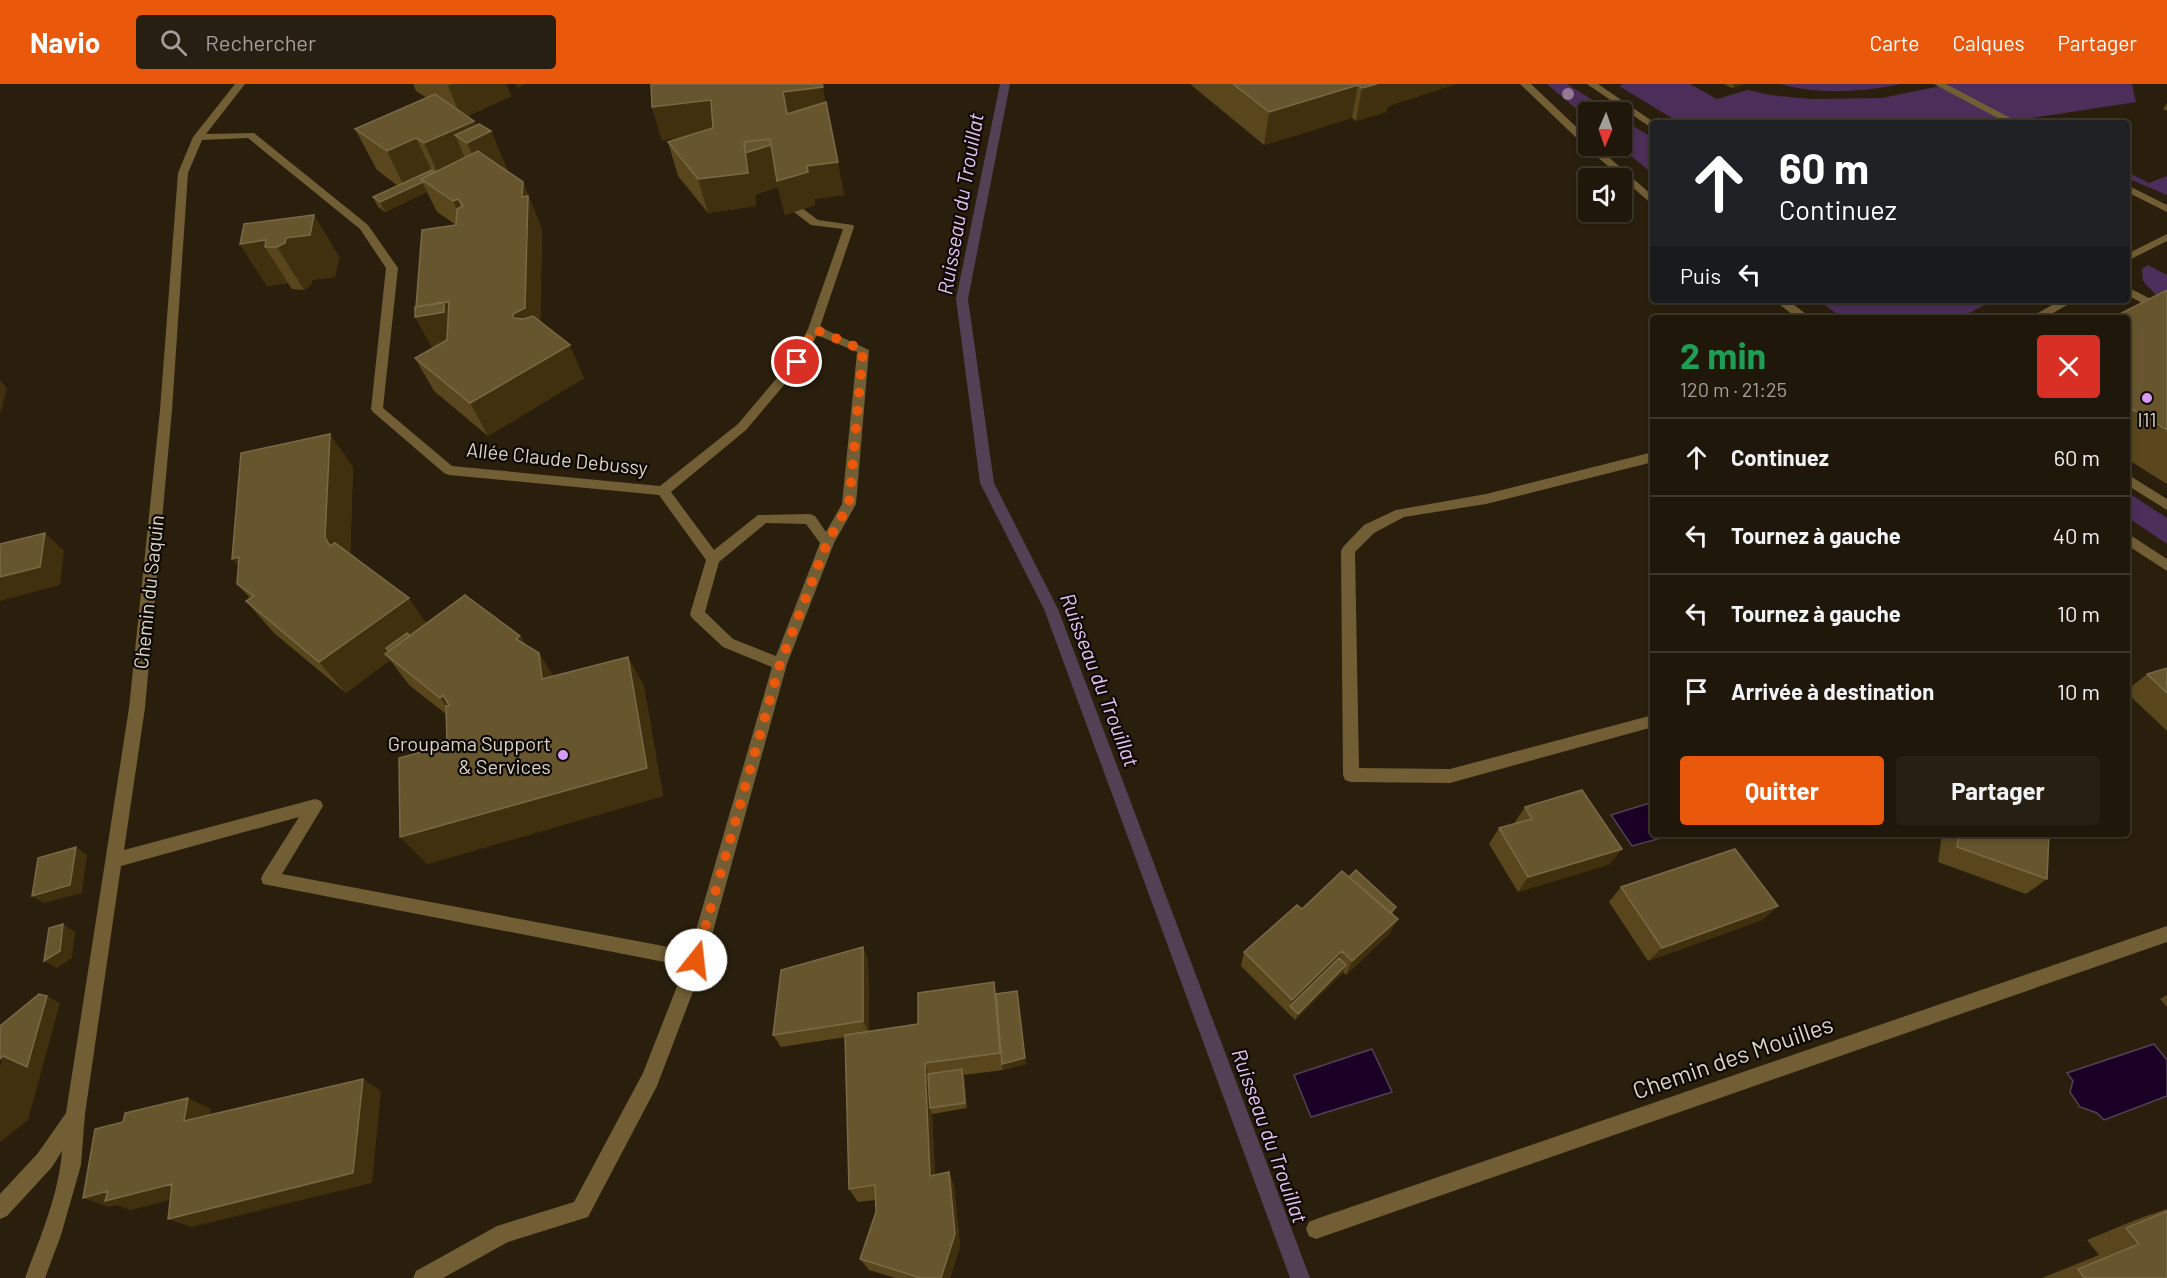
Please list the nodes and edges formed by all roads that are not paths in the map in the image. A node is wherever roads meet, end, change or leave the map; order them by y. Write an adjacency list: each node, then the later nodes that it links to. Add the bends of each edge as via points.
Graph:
1 (240, 84): 8 (street, Chemin du Saquin)
2 (1525, 84): 7 (street)
3 (1592, 84): 6 (street)
4 (1939, 84): 5 (street)
5 (2009, 120)
6 (1650, 124)
7 (1578, 134)
8 (198, 136): 25 (street, Allée Claude Debussy, via 250,135 364,227 392,268 377,409 449,470); 33 (street, Chemin du Saquin, via 183,172 166,410 137,708)
9 (1602, 156): 11 (street)
10 (2130, 190): 12 (street)
11 (1650, 199)
12 (2167, 209)
13 (798, 210): 22 (street, via 815,224 849,227)
14 (2167, 237): 15 (street)
15 (2130, 256)
16 (2130, 292): 19 (street)
17 (1784, 303): 20 (street)
18 (2064, 303): 21 (street)
19 (2167, 312)
20 (1801, 315)
21 (2041, 315)
22 (814, 329): 25 (street, via 797,362 742,427); 28 (street, via 863,350 849,504)
23 (1650, 458): 32 (street, via 1486,499 1401,513 1369,530 1348,551 1351,775 1450,776)
24 (2130, 481): 26 (street)
25 (663, 491): 29 (street, Allée Claude Debussy)
26 (2167, 504)
27 (2130, 540): 30 (street)
28 (827, 543): 29 (street, via 810,519 763,518); 31 (street)
29 (713, 559): 31 (street, via 697,614 728,643)
30 (2167, 566)
31 (780, 664): 35 (street)
32 (1650, 722)
33 (116, 860): 35 (street, via 315,806 268,879); 36 (street, Chemin du Saquin)
34 (2167, 934): 38 (street, Chemin des Mouilles)
35 (696, 960): 40 (street, via 651,1079 581,1210 504,1233)
36 (75, 1114): 37 (street, Chemin du Saquin, via 45,1160); 39 (street, Chemin du Saquin, via 71,1165)
37 (0, 1209)
38 (1316, 1229)
39 (35, 1278)
40 (423, 1278)

